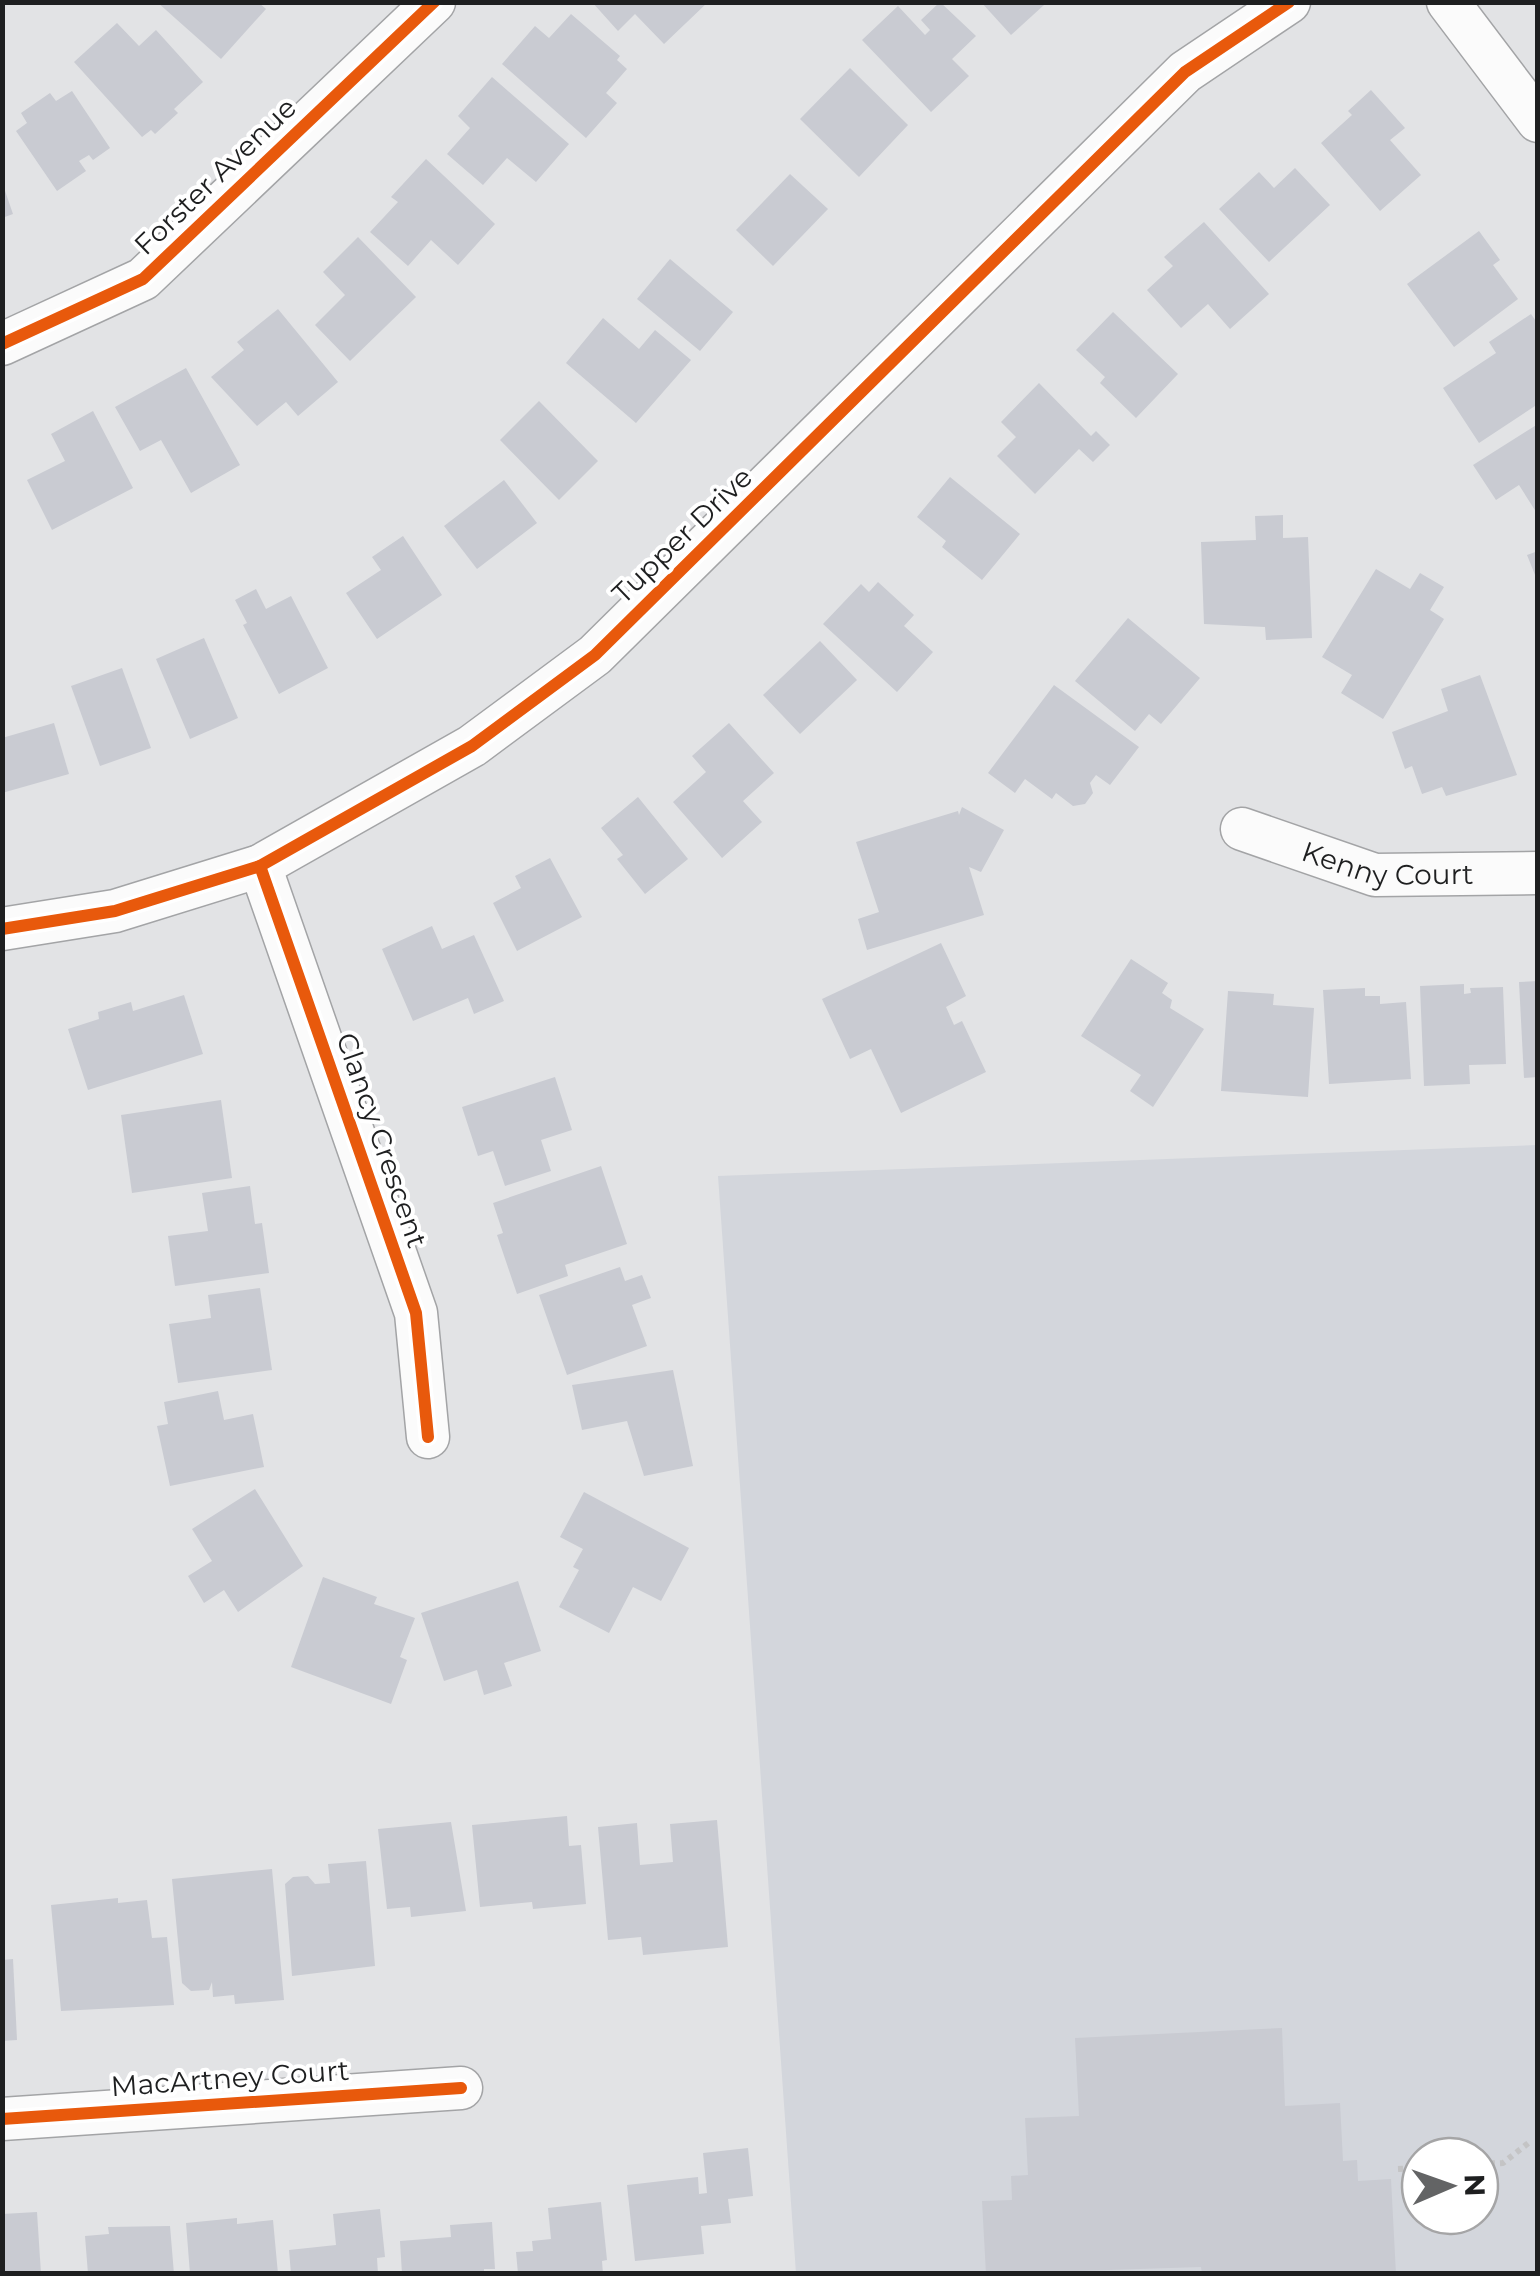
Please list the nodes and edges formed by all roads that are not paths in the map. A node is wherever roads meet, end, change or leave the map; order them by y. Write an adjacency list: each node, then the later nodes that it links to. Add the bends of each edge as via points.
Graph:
1 (434, 2): 5 (street, Forster Avenue, via 143,279)
2 (1289, 2): 7 (street, Tupper Drive, via 1185,72 595,654 472,746)
3 (1448, 2): 4 (street)
4 (1538, 121)
5 (2, 344)
6 (1242, 830): 8 (street, Kenny Court, via 1375,875)
7 (260, 866): 9 (street, Tupper Drive, via 115,911); 10 (street, Clancy Crescent, via 416,1313)
8 (1538, 873)
9 (2, 930)
10 (428, 1437)
11 (462, 2088): 12 (street, MacArtney Court)
12 (2, 2119)

